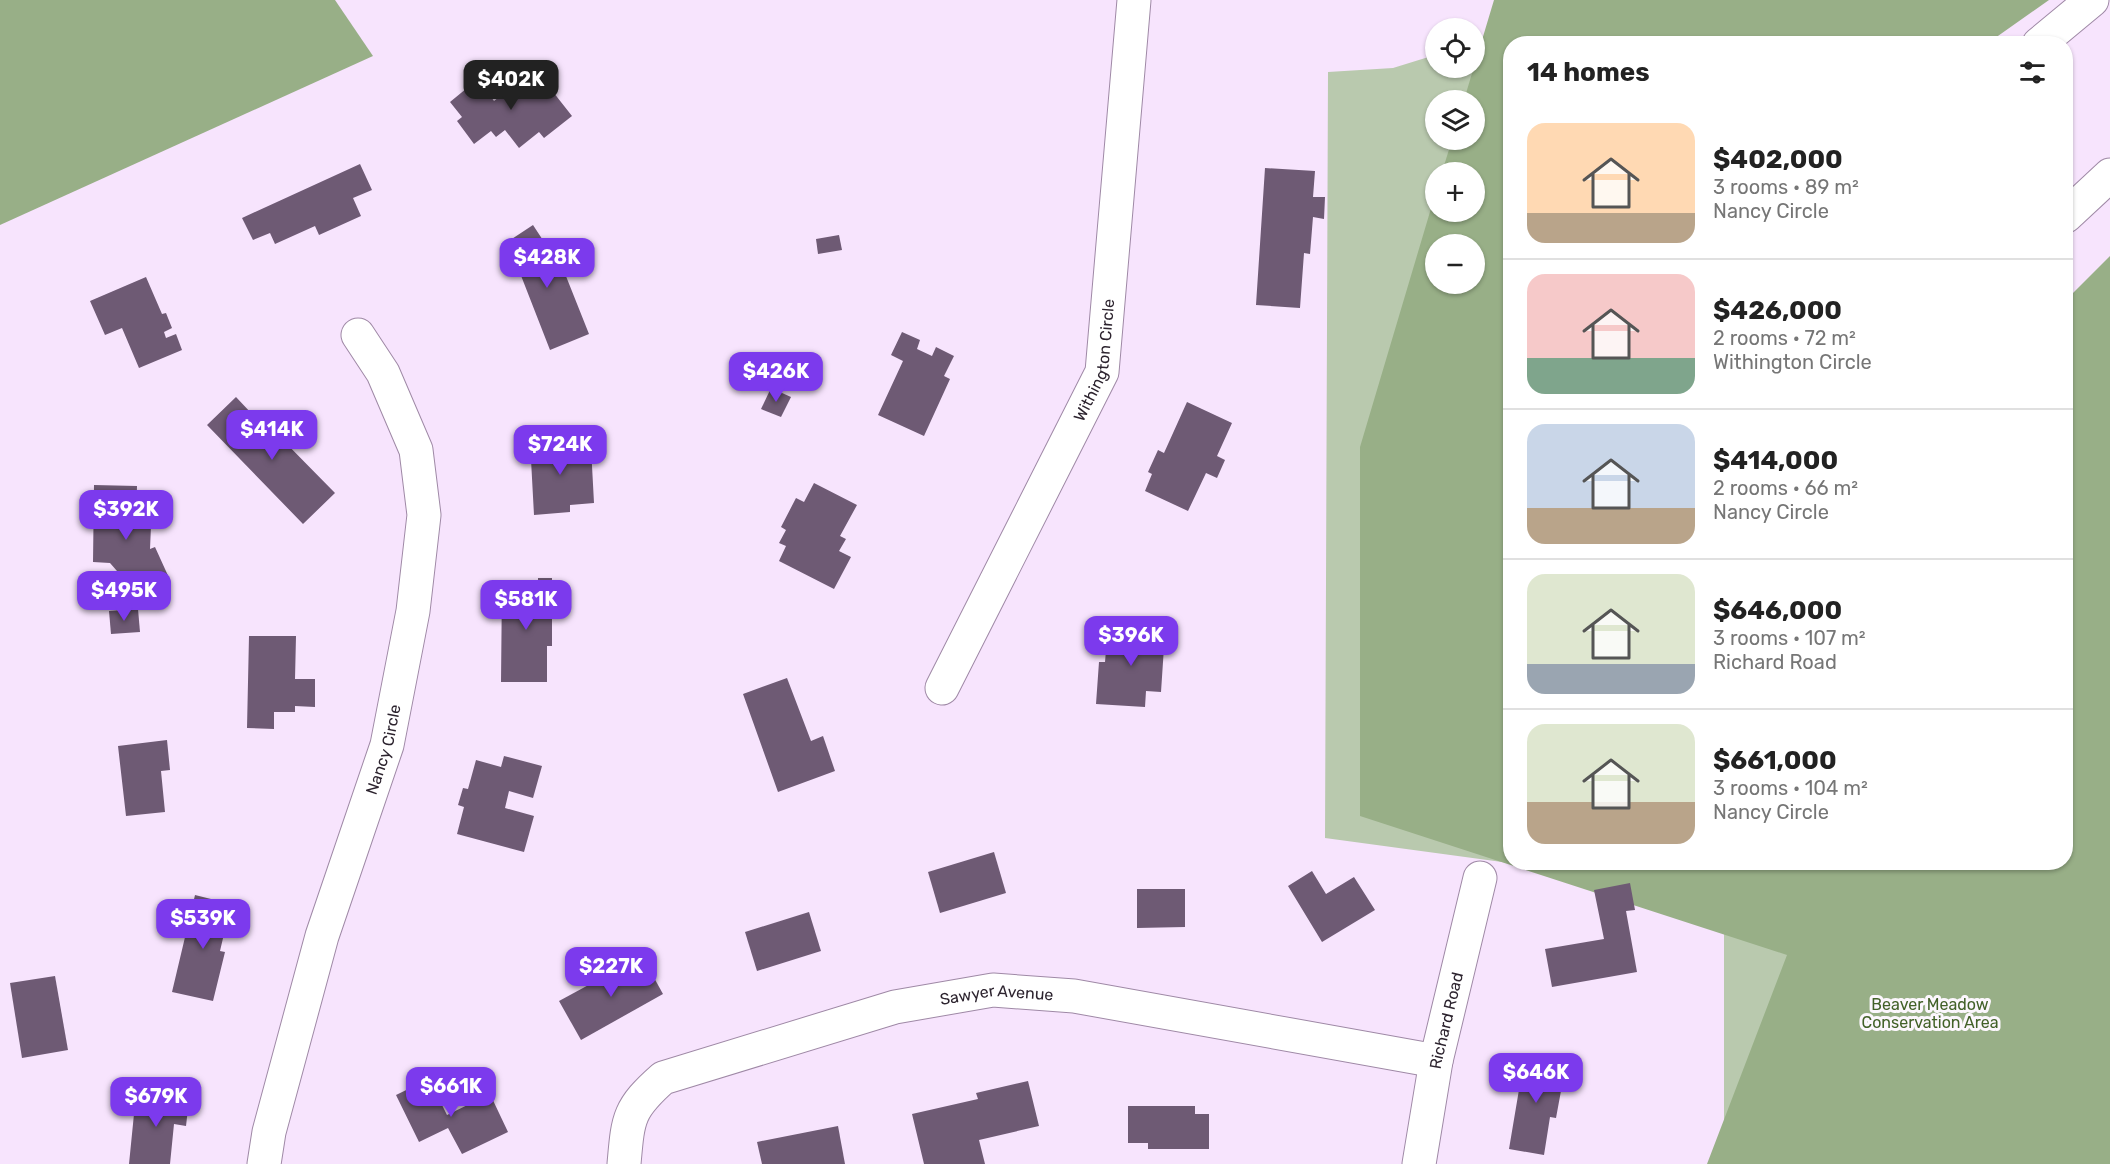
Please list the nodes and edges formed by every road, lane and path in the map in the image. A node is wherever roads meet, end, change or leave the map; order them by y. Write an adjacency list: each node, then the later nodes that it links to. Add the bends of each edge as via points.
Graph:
1 (1134, 0): 7 (street, Withington Circle, via 1102,372)
2 (2091, 0): 3 (street)
3 (2048, 36)
4 (2110, 175): 5 (street)
5 (2073, 209)
6 (358, 335): 10 (street, Nancy Circle, via 383,373 416,450 424,515 413,611 387,745 322,936 269,1132)
7 (942, 688)
8 (1480, 878): 9 (street, Richard Road)
9 (1436, 1061): 11 (street, Sawyer Avenue, via 1074,996 993,990 895,1007 663,1078 639,1100 627,1127); 12 (street, Richard Road)
10 (264, 1164)
11 (624, 1164)
12 (1419, 1164)

